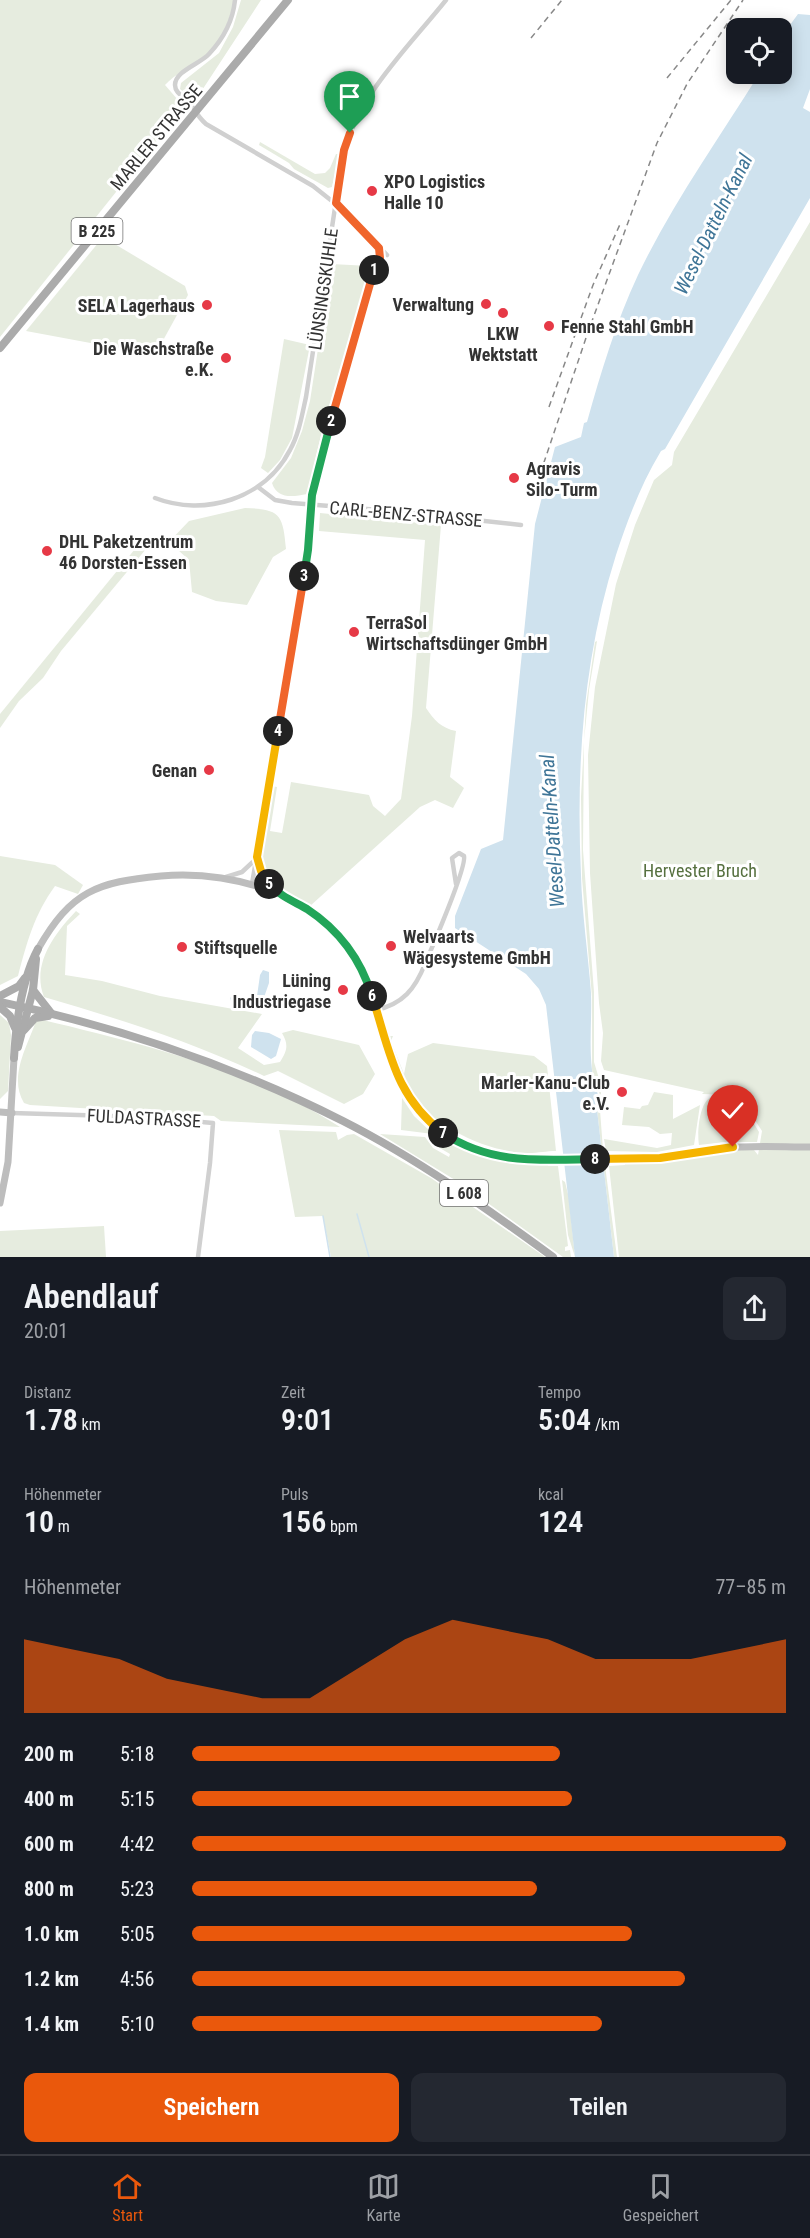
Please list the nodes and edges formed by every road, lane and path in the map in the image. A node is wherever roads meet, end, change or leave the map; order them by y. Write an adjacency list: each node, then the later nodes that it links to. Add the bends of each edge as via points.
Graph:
1 (235, 0): 4 (street, via 230,23 216,46 176,80 177,92 192,105)
2 (288, 0): 4 (main road, MARLER STRASSE / B 225)
3 (447, 0): 5 (street, LÜNSINGSKUHLE, via 360,111 344,150)
4 (195, 114): 5 (street); 8 (main road, MARLER STRASSE / B 225)
5 (336, 203): 6 (street); 9 (street, LÜNSINGSKUHLE, via 301,421 285,460)
6 (379, 248): 7 (street); 11 (street, via 380,258 366,293)
7 (387, 255)
8 (0, 348)
9 (258, 487): 10 (street, LÜNSINGSKUHLE, via 234,499 205,506 178,506); 11 (street, CARL-BENZ-STRASSE, via 275,500)
10 (155, 498)
11 (311, 505): 12 (street, CARL-BENZ-STRASSE); 13 (street, via 308,550)
12 (521, 525)
13 (257, 857): 14 (street, via 245,871); 15 (street); 17 (street, via 265,880)
14 (224, 878): 15 (street); 18 (street, via 171,875 104,885 69,905)
15 (252, 884): 17 (street)
16 (456, 884): 16 (street, via 466,860 459,853 452,858); 25 (street, via 415,985 397,1003)
17 (278, 894): 25 (street, via 309,911 344,942 367,978)
18 (38, 949): 19 (main road); 20 (main road)
19 (28, 974): 21 (main road, via 19,986); 24 (main road)
20 (33, 990): 24 (main road); 26 (main road)
21 (0, 996)
22 (0, 1002): 24 (main road, L 608)
23 (0, 1007): 28 (main road)
24 (24, 1007): 26 (main road, L 608); 28 (main road)
25 (376, 1010): 32 (street, via 391,1061 409,1099 433,1125 458,1142 491,1155 517,1159 660,1158 733,1147)
26 (51, 1014): 27 (main road, L 608)
27 (61, 1017): 28 (main road, via 35,1018); 35 (main road, L 608, via 204,1060 344,1122 473,1200)
28 (19, 1032): 29 (main road)
29 (14, 1058): 31 (street)
30 (0, 1112): 31 (street)
31 (12, 1113): 33 (street); 34 (street, FULDASTRASSE, via 213,1122)
32 (810, 1147)
33 (0, 1203)
34 (198, 1257)
35 (553, 1257)

